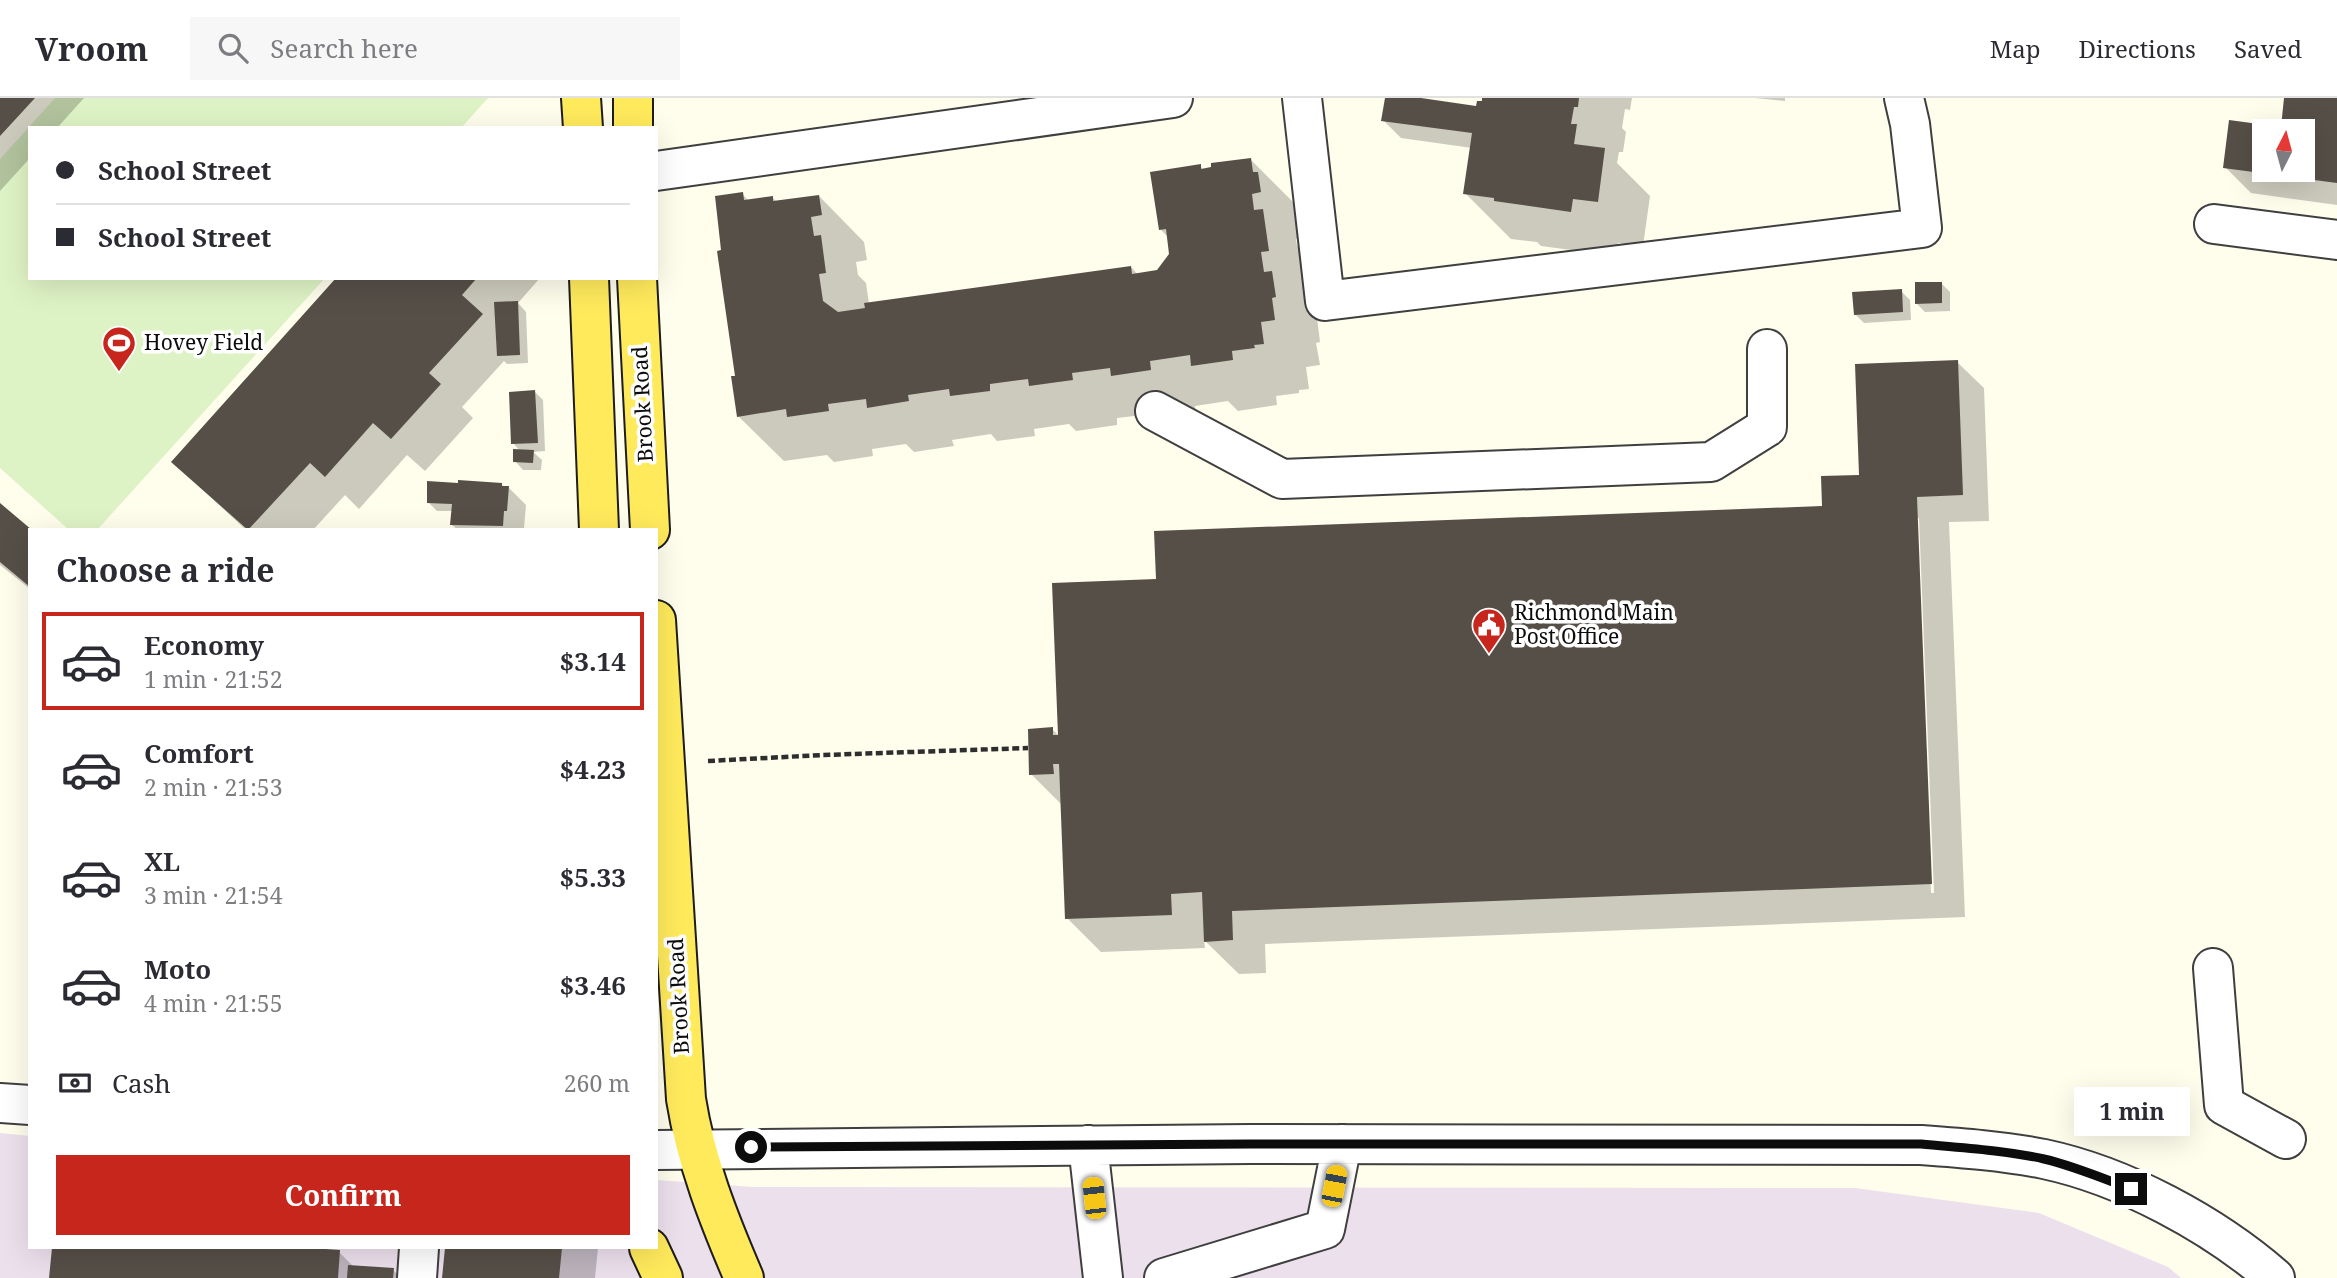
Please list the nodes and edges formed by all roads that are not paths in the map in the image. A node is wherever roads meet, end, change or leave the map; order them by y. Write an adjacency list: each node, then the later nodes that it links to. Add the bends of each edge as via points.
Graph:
1 (582, 98): 6 (main road)
2 (633, 98): 7 (main road)
3 (1173, 98): 8 (street)
4 (1302, 98): 5 (street, via 1325,301 1922,228)
5 (1904, 98)
6 (583, 126)
7 (633, 126)
8 (658, 171)
9 (2214, 224): 10 (street)
10 (2337, 240)
11 (589, 280): 15 (main road)
12 (637, 280): 16 (main road, Brook Road)
13 (1767, 349): 14 (street, via 1767,426 1711,462 1282,479)
14 (1155, 411)
15 (598, 528)
16 (650, 528)
17 (658, 654): 24 (main road, Brook Road, via 683,1078)
18 (2213, 968): 21 (street, via 2224,1105)
19 (0, 1102): 20 (street)
20 (28, 1105)
21 (2286, 1139)
22 (1342, 1144): 23 (street); 32 (street, via 1325,1229); 33 (street, via 1862,1143 2006,1153 2045,1159 2131,1189 2213,1233)
23 (1088, 1145): 24 (street); 31 (street)
24 (695, 1148): 25 (street); 30 (main road, Brook Road)
25 (658, 1150)
26 (419, 1249): 28 (street)
27 (649, 1249): 29 (main road)
28 (417, 1278)
29 (663, 1278)
30 (744, 1278)
31 (1103, 1278)
32 (1164, 1278)
33 (2275, 1278)

